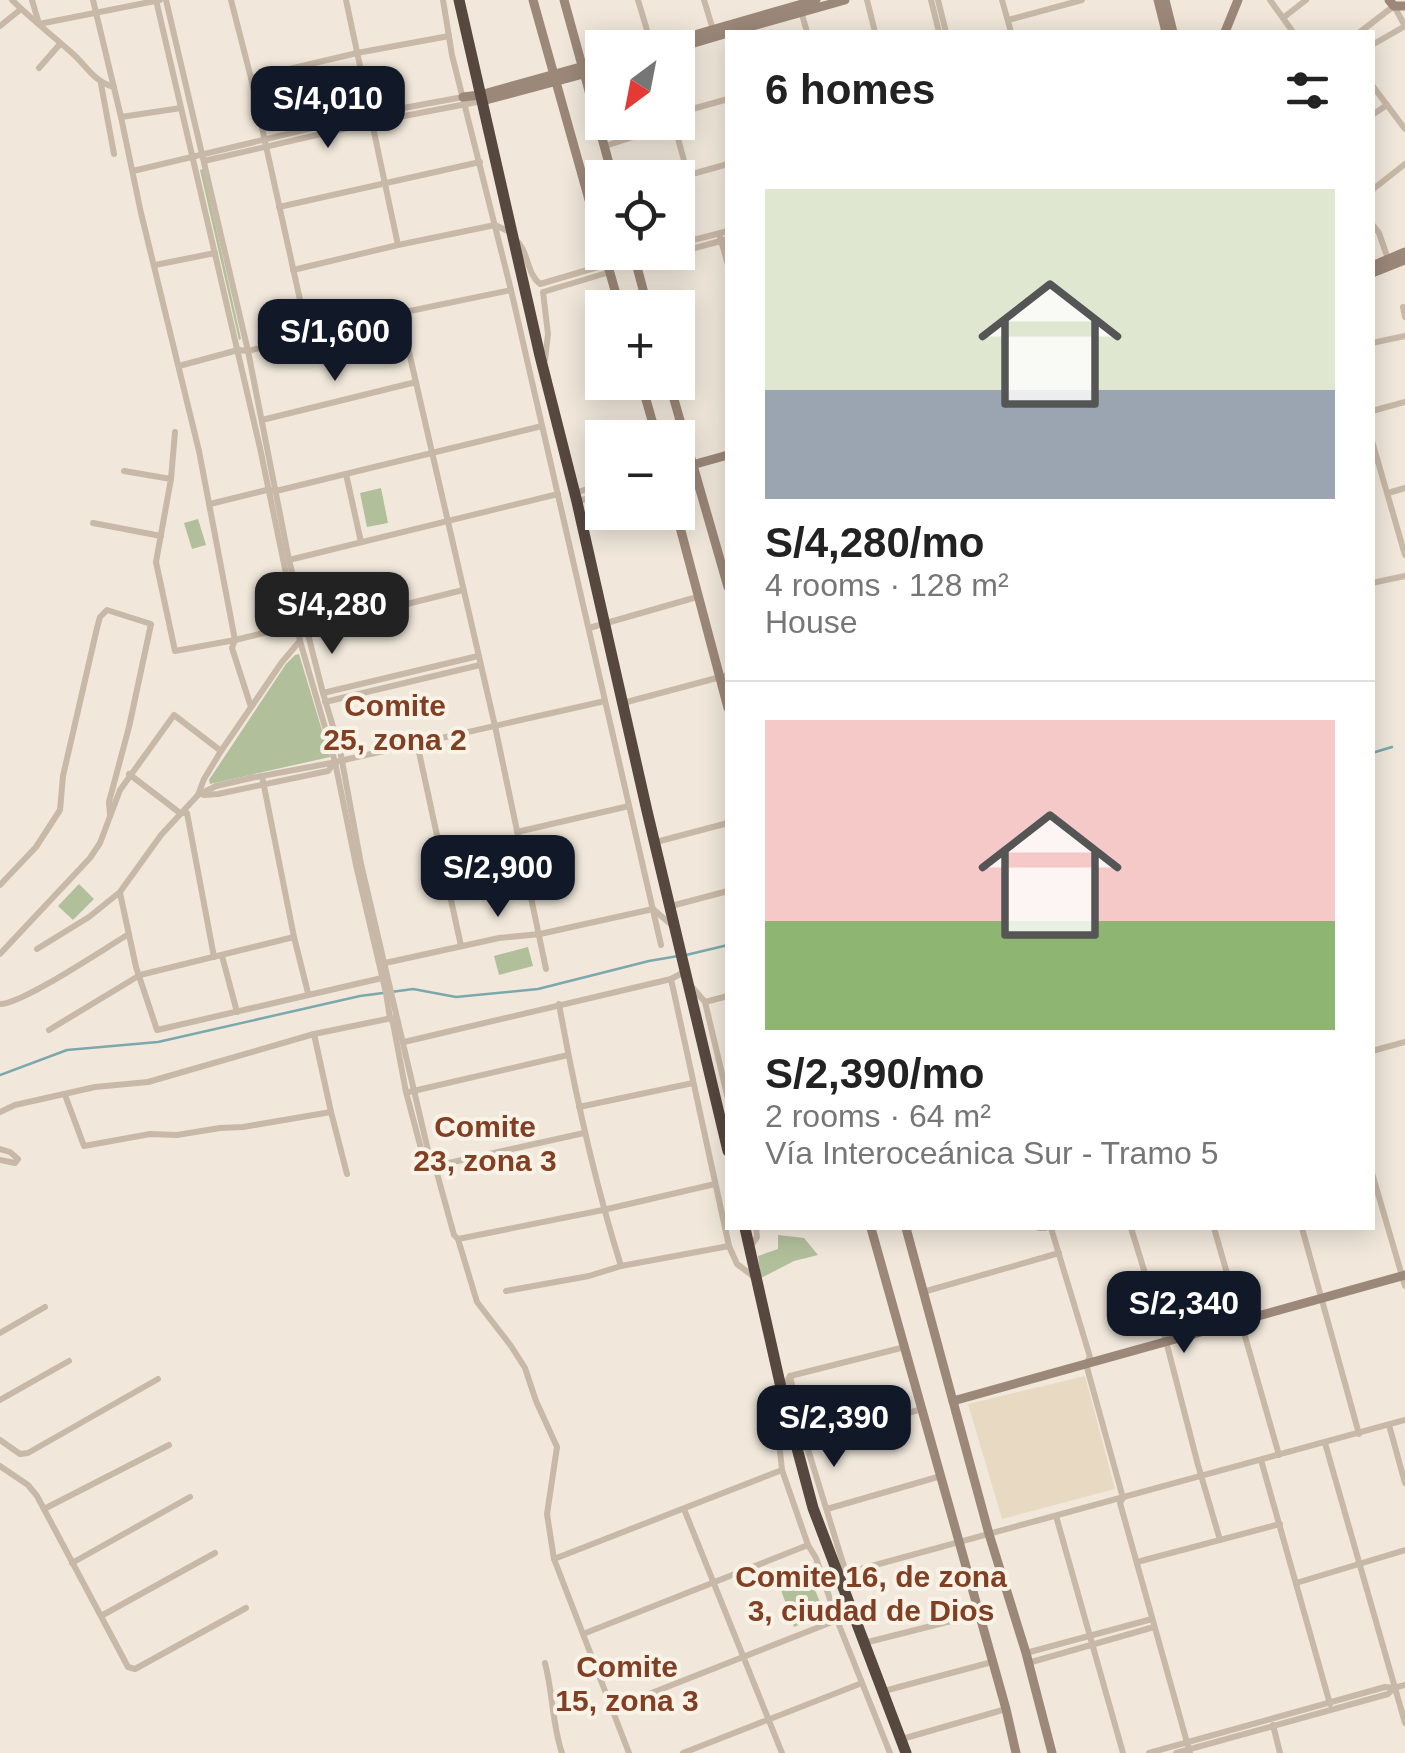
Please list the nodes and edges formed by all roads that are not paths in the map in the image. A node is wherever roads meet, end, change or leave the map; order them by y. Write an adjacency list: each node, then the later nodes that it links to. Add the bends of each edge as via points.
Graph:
1 (12, 0): 24 (street)
2 (32, 0): 29 (street)
3 (93, 0): 26 (street)
4 (164, 0): 26 (street); 63 (street); 74 (street)
5 (230, 0): 54 (street)
6 (346, 0): 51 (street)
7 (443, 0): 46 (street)
8 (459, 0): 59 (highway)
9 (533, 0): 55 (main road)
10 (564, 0): 53 (main road)
11 (638, 0): 32 (street)
12 (704, 0): 45 (street)
13 (816, 0): 25 (main road)
14 (845, 0): 25 (main road)
15 (867, 0): 36 (street)
16 (934, 0): 37 (street)
17 (1002, 0): 28 (street)
18 (1082, 0): 28 (street)
19 (1162, 0): 39 (main road)
20 (1238, 0): 40 (main road)
21 (1270, 0): 27 (street)
22 (1306, 0): 27 (street)
23 (1396, 4): 31 (street); 42 (street)
24 (21, 9): 29 (street); 30 (street)
25 (800, 9): 33 (main road); 34 (main road); 35 (street)
26 (96, 12): 29 (street); 57 (street)
27 (1283, 18): 41 (street)
28 (1008, 20): 38 (street)
29 (39, 24): 50 (street)
30 (0, 26)
31 (1405, 26): 49 (street)
32 (646, 30)
33 (728, 30)
34 (738, 30)
35 (806, 30)
36 (874, 30)
37 (942, 30)
38 (1011, 30)
39 (1170, 30)
40 (1226, 30)
41 (1292, 30)
42 (1363, 30)
43 (725, 31): 45 (main road)
44 (725, 33): 45 (main road)
45 (714, 34): 47 (main road); 48 (main road)
46 (449, 36): 51 (street); 61 (street)
47 (695, 38)
48 (695, 41)
49 (1375, 43)
50 (60, 44): 52 (street); 56 (street)
51 (357, 53): 54 (street); 67 (street)
52 (39, 68)
53 (583, 70): 55 (main road); 71 (main road)
54 (251, 78): 70 (street)
55 (555, 79): 59 (main road); 82 (main road)
56 (101, 83): 57 (street); 72 (street)
57 (114, 88): 66 (street)
58 (1375, 89): 62 (street)
59 (481, 98): 61 (main road); 87 (highway)
60 (725, 100): 64 (street)
61 (464, 101): 67 (street); 76 (street)
62 (1387, 105): 65 (street); 68 (street)
63 (181, 108): 66 (street); 73 (street)
64 (695, 108)
65 (1375, 113)
66 (121, 117): 79 (street)
67 (372, 118): 70 (street); 81 (street)
68 (1405, 129)
69 (623, 140): 71 (street)
70 (264, 144): 74 (street); 84 (street)
71 (605, 146): 75 (main road)
72 (114, 154)
73 (193, 158): 74 (street); 79 (street); 92 (street)
74 (204, 158): 109 (street)
75 (608, 160)
76 (480, 162): 81 (street); 85 (street)
77 (1405, 164): 83 (street)
78 (725, 165): 80 (street)
79 (133, 171): 95 (street)
80 (695, 173)
81 (386, 183): 84 (street); 91 (street)
82 (585, 183)
83 (1375, 188)
84 (279, 207): 98 (street)
85 (495, 225): 87 (street); 91 (street); 101 (street)
86 (1375, 228): 94 (street)
87 (513, 236): 99 (street, via 540,284); 111 (highway)
88 (724, 236): 89 (street); 90 (street)
89 (695, 241)
90 (695, 243)
91 (398, 244): 98 (street)
92 (215, 254): 95 (street); 108 (street)
93 (1405, 256): 94 (main road); 97 (main road)
94 (1389, 260): 96 (main road)
95 (155, 265): 110 (street)
96 (1375, 268)
97 (1375, 269)
98 (293, 270): 105 (street)
99 (600, 270)
100 (604, 270): 111 (street, via 543,292)
101 (511, 290): 103 (street); 116 (street)
102 (1402, 306): 104 (street)
103 (400, 313): 105 (street); 112 (street)
104 (1405, 316)
105 (308, 336): 109 (street)
106 (1405, 336): 107 (street)
107 (1375, 342)
108 (238, 350): 109 (street); 110 (street); 127 (street)
109 (248, 350): 115 (street)
110 (179, 366): 133 (street)
111 (544, 371): 132 (highway)
112 (416, 382): 115 (street); 119 (street)
113 (1405, 402): 114 (street)
114 (1375, 411)
115 (262, 420): 127 (street)
116 (542, 426): 119 (street); 130 (street)
117 (175, 432): 125 (street)
118 (1375, 450): 129 (street)
119 (432, 452): 123 (street); 134 (street)
120 (725, 456): 121 (main road)
121 (695, 464)
122 (124, 471): 125 (street)
123 (346, 474): 127 (street); 138 (street)
124 (695, 475): 142 (main road)
125 (171, 478): 137 (street)
126 (1405, 488): 129 (street)
127 (272, 491): 133 (street); 140 (street); 147 (street)
128 (585, 492): 132 (street)
129 (1388, 493): 139 (street)
130 (558, 494): 134 (street); 148 (street)
131 (585, 496): 132 (street)
132 (576, 497): 146 (highway)
133 (210, 504): 150 (street)
134 (446, 522): 138 (street); 144 (street)
135 (92, 523): 137 (street)
136 (680, 530): 145 (main road)
137 (161, 536): 150 (street, via 156,562 176,651)
138 (361, 542): 140 (street)
139 (1405, 554)
140 (289, 560): 149 (street)
141 (1405, 576): 143 (street)
142 (725, 577)
143 (1375, 583)
144 (464, 590): 149 (street); 152 (street)
145 (697, 597): 146 (street); 153 (main road)
146 (604, 624): 148 (street); 156 (highway)
147 (297, 625): 150 (street); 151 (street)
148 (589, 628): 155 (street)
149 (307, 629): 154 (street)
150 (236, 640): 157 (street, via 232,648)
151 (300, 641): 157 (street); 161 (street)
152 (479, 660): 154 (street); 158 (street)
153 (723, 676): 156 (street)
154 (324, 697): 161 (street)
155 (606, 701): 158 (street); 165 (street)
156 (623, 703): 170 (highway)
157 (252, 707): 160 (street)
158 (495, 726): 159 (street); 169 (street)
159 (418, 743): 161 (street); 181 (street)
160 (221, 751): 162 (street, via 174,715); 164 (street)
161 (339, 761): 163 (street, via 328,770); 185 (street); 189 (street)
162 (130, 774): 166 (street); 167 (street)
163 (263, 780): 164 (street); 179 (street)
164 (198, 795): 166 (street)
165 (630, 806): 169 (street); 175 (street)
166 (180, 813): 172 (street); 184 (street, via 187,814)
167 (110, 815): 171 (street, via 150,624 108,610 96,628 60,810); 183 (street, via 90,858)
168 (725, 824): 170 (street)
169 (517, 832): 178 (street)
170 (654, 843): 174 (highway)
171 (0, 885)
172 (120, 892): 177 (street); 182 (street)
173 (725, 892): 174 (street)
174 (670, 906): 176 (highway)
175 (653, 909): 176 (street); 178 (street); 180 (street)
176 (675, 928): 187 (highway)
177 (129, 934): 188 (street); 194 (street, via 40,989)
178 (540, 934): 181 (street); 186 (street)
179 (294, 938): 184 (street); 191 (street)
180 (662, 944)
181 (461, 946): 185 (street)
182 (37, 949)
183 (0, 954)
184 (218, 956): 188 (street); 196 (street)
185 (385, 963): 197 (street)
186 (546, 969)
187 (686, 973): 190 (street); 193 (street); 212 (highway)
188 (140, 975): 196 (street, via 157,1030); 198 (street)
189 (382, 978): 191 (street); 197 (street)
190 (671, 979): 195 (street); 204 (street)
191 (308, 993): 196 (street)
192 (725, 997): 193 (street)
193 (705, 1002): 205 (street)
194 (0, 1004)
195 (559, 1004): 200 (street); 203 (street)
196 (236, 1012)
197 (394, 1018): 199 (street); 200 (street); 206 (street)
198 (49, 1030)
199 (314, 1034): 207 (street, via 148,1082); 210 (street)
200 (404, 1042): 206 (street)
201 (1405, 1042): 202 (street)
202 (1375, 1049)
203 (568, 1054): 206 (street); 208 (street)
204 (693, 1083): 208 (street); 218 (street)
205 (725, 1087)
206 (410, 1091): 215 (street)
207 (65, 1095): 209 (street); 210 (street, via 84,1146)
208 (580, 1107): 211 (street)
209 (0, 1112)
210 (331, 1112): 216 (street)
211 (584, 1133): 215 (street); 219 (street)
212 (725, 1138)
213 (0, 1149): 214 (street, via 18,1159)
214 (0, 1160)
215 (435, 1166): 230 (street)
216 (348, 1174)
217 (1375, 1183): 236 (street)
218 (715, 1184): 219 (street); 220 (street)
219 (603, 1210): 230 (street); 234 (street)
220 (725, 1228)
221 (725, 1230): 231 (street)
222 (746, 1230): 232 (highway)
223 (756, 1230): 232 (street)
224 (872, 1230): 244 (main road)
225 (907, 1230): 238 (main road)
226 (1046, 1230): 233 (street)
227 (1132, 1230): 243 (street)
228 (1215, 1230): 241 (street)
229 (1303, 1230): 239 (street)
230 (458, 1239): 280 (street, via 478,1302 526,1368 558,1447 548,1504)
231 (729, 1246): 234 (street); 235 (street, via 737,1264)
232 (750, 1247): 235 (highway)
233 (1059, 1253): 238 (street); 246 (street, via 1090,1358)
234 (620, 1266): 237 (street)
235 (756, 1278): 249 (highway)
236 (1404, 1279): 239 (main road)
237 (506, 1291)
238 (924, 1292): 251 (main road)
239 (1321, 1300): 241 (main road); 255 (street)
240 (45, 1307): 242 (street)
241 (1242, 1320): 243 (main road); 260 (street)
242 (0, 1334)
243 (1166, 1340): 246 (main road); 265 (street)
244 (905, 1346): 247 (street); 252 (main road)
245 (69, 1361): 250 (street)
246 (1086, 1364): 251 (main road); 268 (street)
247 (790, 1376): 249 (street); 257 (street)
248 (158, 1379): 256 (street, via 28,1453 20,1454)
249 (782, 1392): 263 (street, via 776,1404); 284 (highway, via 809,1495)
250 (0, 1400)
251 (954, 1401): 274 (main road)
252 (922, 1409): 257 (street); 264 (main road)
253 (1405, 1420): 254 (street)
254 (1389, 1425): 255 (street); 266 (street)
255 (1358, 1434): 258 (street)
256 (0, 1436)
257 (806, 1443): 271 (street)
258 (1325, 1444): 260 (street); 283 (street)
259 (169, 1445): 269 (street)
260 (1279, 1455): 261 (street)
261 (1261, 1460): 265 (street); 273 (street)
262 (0, 1466): 269 (street, via 28,1485)
263 (782, 1470): 270 (street); 277 (street)
264 (941, 1476): 271 (street); 276 (main road)
265 (1201, 1477): 268 (street); 275 (street)
266 (1405, 1483)
267 (190, 1497): 282 (street)
268 (1124, 1498): 272 (street); 281 (street)
269 (44, 1509): 282 (street)
270 (684, 1509): 280 (street); 285 (street)
271 (827, 1509): 284 (street)
272 (1056, 1516): 274 (street); 293 (street)
273 (1280, 1524): 275 (street); 286 (street)
274 (989, 1534): 276 (street); 296 (main road)
275 (1220, 1540): 281 (street)
276 (960, 1544): 284 (street); 288 (main road)
277 (808, 1545): 285 (street); 290 (street)
278 (1405, 1550): 283 (street)
279 (215, 1553): 289 (street)
280 (554, 1560): 292 (street)
281 (1137, 1562): 291 (street)
282 (72, 1563): 289 (street)
283 (1361, 1563): 286 (street); 301 (street)
284 (842, 1576): 294 (highway)
285 (713, 1581): 292 (street); 295 (street)
286 (1296, 1583): 303 (street)
287 (246, 1608): 289 (street, via 136,1668 128,1667)
288 (979, 1614): 294 (street); 297 (main road)
289 (101, 1616)
290 (837, 1620): 295 (street); 299 (street)
291 (1153, 1623): 293 (street); 312 (street)
292 (582, 1634): 304 (street)
293 (1091, 1639): 296 (street); 321 (street)
294 (864, 1643): 302 (highway)
295 (743, 1657): 304 (street); 307 (street)
296 (1027, 1658): 320 (main road)
297 (992, 1662): 302 (street); 305 (main road)
298 (544, 1663): 313 (street)
299 (862, 1683): 307 (street); 310 (street)
300 (1405, 1684): 301 (street)
301 (1394, 1688): 303 (street); 308 (street); 309 (street)
302 (882, 1691): 306 (highway)
303 (1330, 1704): 308 (street)
304 (612, 1708): 314 (street)
305 (1006, 1709): 311 (street); 319 (main road)
306 (891, 1714): 310 (street); 311 (highway)
307 (769, 1718): 315 (street); 316 (street)
308 (1272, 1722): 312 (street); 324 (street)
309 (1405, 1723)
310 (884, 1735): 317 (street)
311 (901, 1740): 318 (highway)
312 (1189, 1748): 322 (street); 323 (street)
313 (562, 1753)
314 (629, 1753)
315 (683, 1753)
316 (782, 1753)
317 (890, 1753)
318 (906, 1753)
319 (1016, 1753)
320 (1052, 1753)
321 (1123, 1753)
322 (1148, 1753)
323 (1176, 1753)
324 (1280, 1753)

